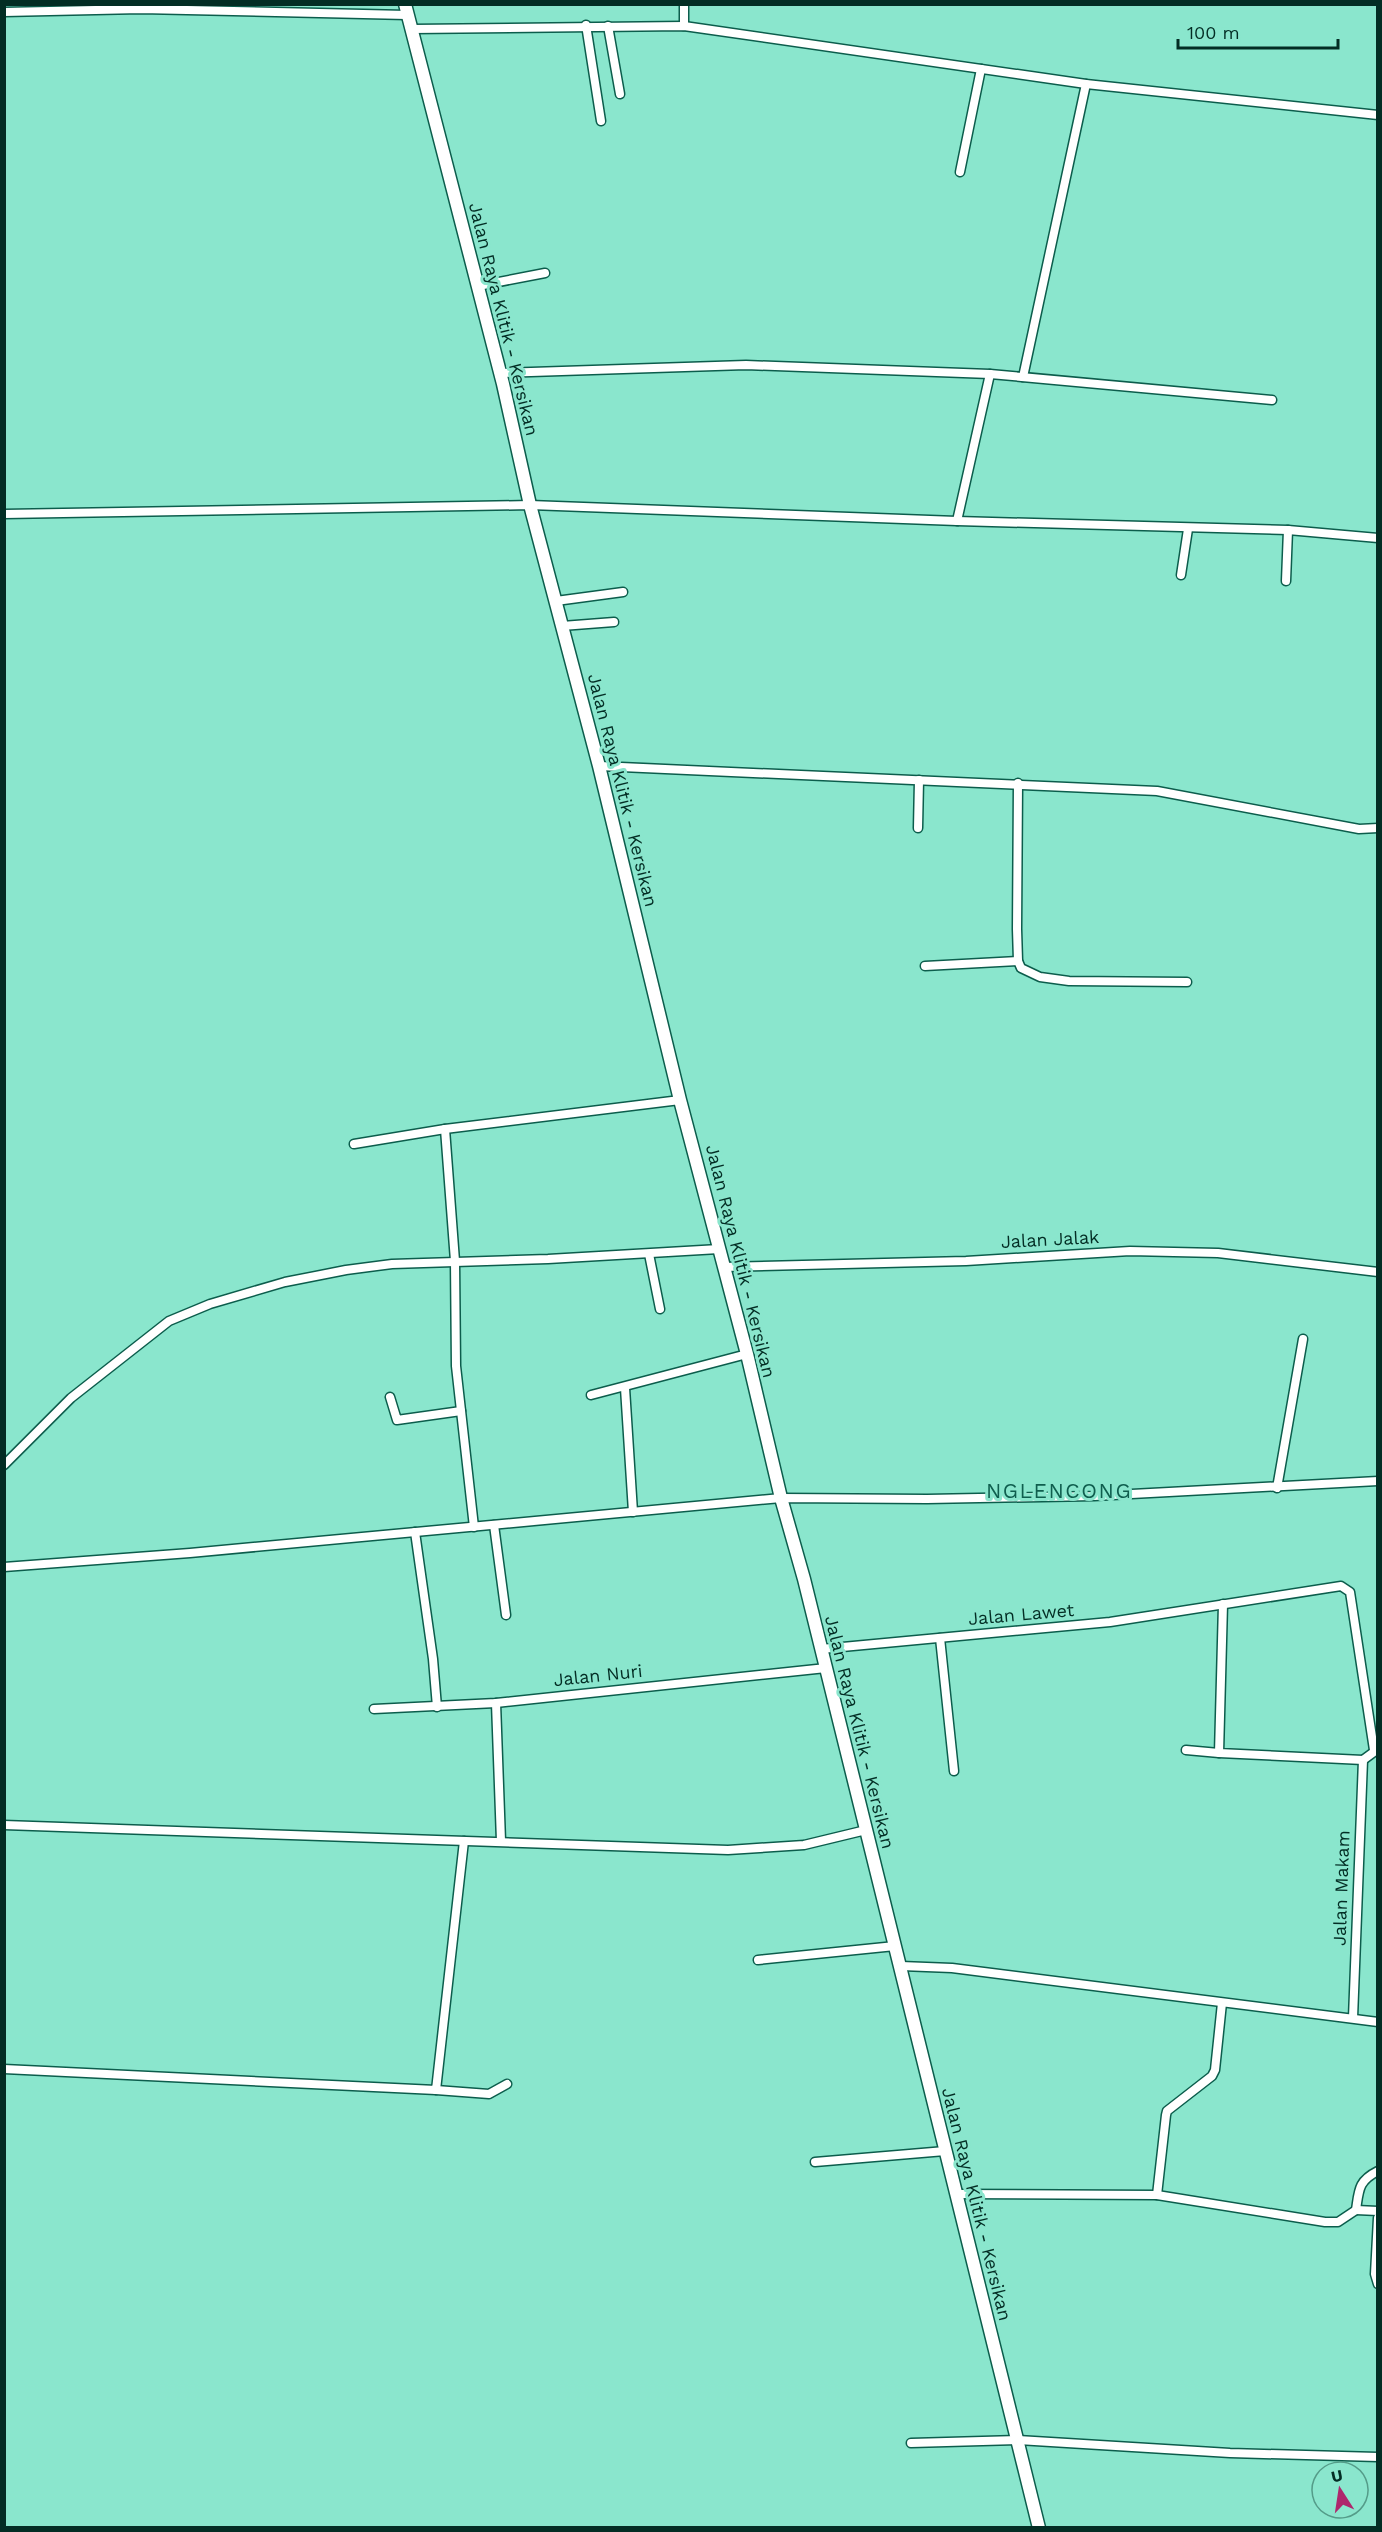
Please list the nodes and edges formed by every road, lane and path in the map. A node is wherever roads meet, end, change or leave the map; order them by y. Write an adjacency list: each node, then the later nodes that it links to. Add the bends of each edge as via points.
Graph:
1 (684, 4): 6 (street)
2 (406, 10): 3 (street); 7 (street, Jalan Raya Klitik - Kersikan)
3 (4, 12)
4 (586, 25): 5 (street); 7 (street); 12 (street)
5 (608, 26): 6 (street); 10 (street)
6 (684, 26): 8 (street)
7 (411, 29): 15 (street, Jalan Raya Klitik - Kersikan)
8 (981, 69): 9 (street); 13 (street)
9 (1086, 84): 11 (street); 18 (street)
10 (620, 94)
11 (1377, 115)
12 (601, 121)
13 (960, 172)
14 (545, 273): 15 (street)
15 (478, 286): 16 (street, Jalan Raya Klitik - Kersikan)
16 (500, 373): 17 (street, via 746,365); 20 (street, Jalan Raya Klitik - Kersikan)
17 (990, 374): 18 (street); 22 (street)
18 (1023, 377): 19 (street)
19 (1272, 400)
20 (530, 505): 21 (street); 22 (street); 29 (street, Jalan Raya Klitik - Kersikan)
21 (4, 514)
22 (957, 521): 23 (street)
23 (1188, 529): 24 (street); 26 (street)
24 (1288, 530): 25 (street); 27 (street)
25 (1377, 538)
26 (1181, 575)
27 (1287, 581)
28 (623, 592): 29 (street)
29 (556, 601): 31 (street, Jalan Raya Klitik - Kersikan)
30 (614, 622): 31 (street)
31 (562, 626): 32 (street, Jalan Raya Klitik - Kersikan)
32 (599, 766): 33 (street); 40 (street, Jalan Raya Klitik - Kersikan)
33 (919, 780): 34 (street); 35 (street)
34 (1018, 783): 36 (street, via 1156,791 1359,829); 37 (street)
35 (918, 828)
36 (1377, 828)
37 (1018, 961): 38 (street); 39 (street, via 1030,974 1069,981)
38 (925, 966)
39 (1187, 982)
40 (680, 1100): 41 (street); 43 (street, Jalan Raya Klitik - Kersikan)
41 (445, 1129): 42 (street); 45 (street)
42 (354, 1144)
43 (719, 1249): 44 (street); 46 (street, Jalan Raya Klitik - Kersikan)
44 (649, 1254): 45 (street); 48 (street)
45 (455, 1262): 54 (street); 55 (street, via 381,1266 285,1282 176,1317 71,1398)
46 (723, 1267): 47 (street, Jalan Jalak, via 966,1261 1130,1251 1218,1253); 50 (street, Jalan Raya Klitik - Kersikan)
47 (1377, 1272)
48 (660, 1310)
49 (1303, 1339): 57 (street)
50 (747, 1354): 51 (street); 58 (street, Jalan Raya Klitik - Kersikan)
51 (625, 1388): 52 (street); 59 (street)
52 (591, 1395)
53 (390, 1397): 54 (street, via 397,1420)
54 (460, 1411): 61 (street)
55 (4, 1465)
56 (1377, 1481): 57 (street)
57 (1277, 1488): 58 (street, via 951,1499)
58 (781, 1498): 59 (street); 67 (street, Jalan Raya Klitik - Kersikan)
59 (633, 1512): 60 (street)
60 (494, 1525): 61 (street); 65 (street)
61 (474, 1527): 62 (street)
62 (415, 1532): 63 (street); 70 (street)
63 (4, 1567)
64 (1223, 1604): 66 (street, Jalan Lawet, via 1110,1622); 73 (street, Jalan Lawet, via 1341,1586 1347,1589); 74 (street)
65 (506, 1615)
66 (940, 1638): 67 (street, Jalan Lawet); 76 (street)
67 (821, 1649): 68 (street, Jalan Raya Klitik - Kersikan)
68 (826, 1668): 69 (street, Jalan Nuri); 78 (street, Jalan Raya Klitik - Kersikan)
69 (496, 1703): 70 (street, Jalan Nuri); 80 (street)
70 (437, 1707): 71 (street, Jalan Nuri)
71 (374, 1709)
72 (1186, 1750): 74 (street)
73 (1376, 1750): 75 (street)
74 (1219, 1753): 75 (street)
75 (1363, 1760): 85 (street, Jalan Makam)
76 (954, 1771)
77 (4, 1825): 79 (street)
78 (866, 1830): 80 (street, via 804,1845 739,1849); 81 (street, Jalan Raya Klitik - Kersikan)
79 (464, 1841): 80 (street); 89 (street)
80 (501, 1841)
81 (895, 1946): 82 (street); 83 (street, Jalan Raya Klitik - Kersikan)
82 (758, 1960)
83 (901, 1966): 84 (street, via 964,1970); 90 (street, Jalan Raya Klitik - Kersikan)
84 (1222, 2003): 85 (street); 94 (street, via 1212,2076 1167,2111)
85 (1353, 2018): 86 (street)
86 (1377, 2022)
87 (4, 2069): 89 (street)
88 (507, 2084): 89 (street, via 489,2094)
89 (436, 2090)
90 (945, 2151): 91 (street); 93 (street, Jalan Raya Klitik - Kersikan)
91 (815, 2162)
92 (1377, 2171): 95 (street, via 1365,2178 1360,2187)
93 (956, 2194): 94 (street); 99 (street, Jalan Raya Klitik - Kersikan)
94 (1156, 2195): 95 (street, via 1325,2222 1338,2222)
95 (1356, 2210): 96 (street)
96 (1377, 2211)
97 (1377, 2218): 98 (street)
98 (1377, 2284)
99 (1018, 2440): 100 (street); 101 (street); 102 (street, Jalan Raya Klitik - Kersikan)
100 (911, 2443)
101 (1377, 2457)
102 (1039, 2528)

